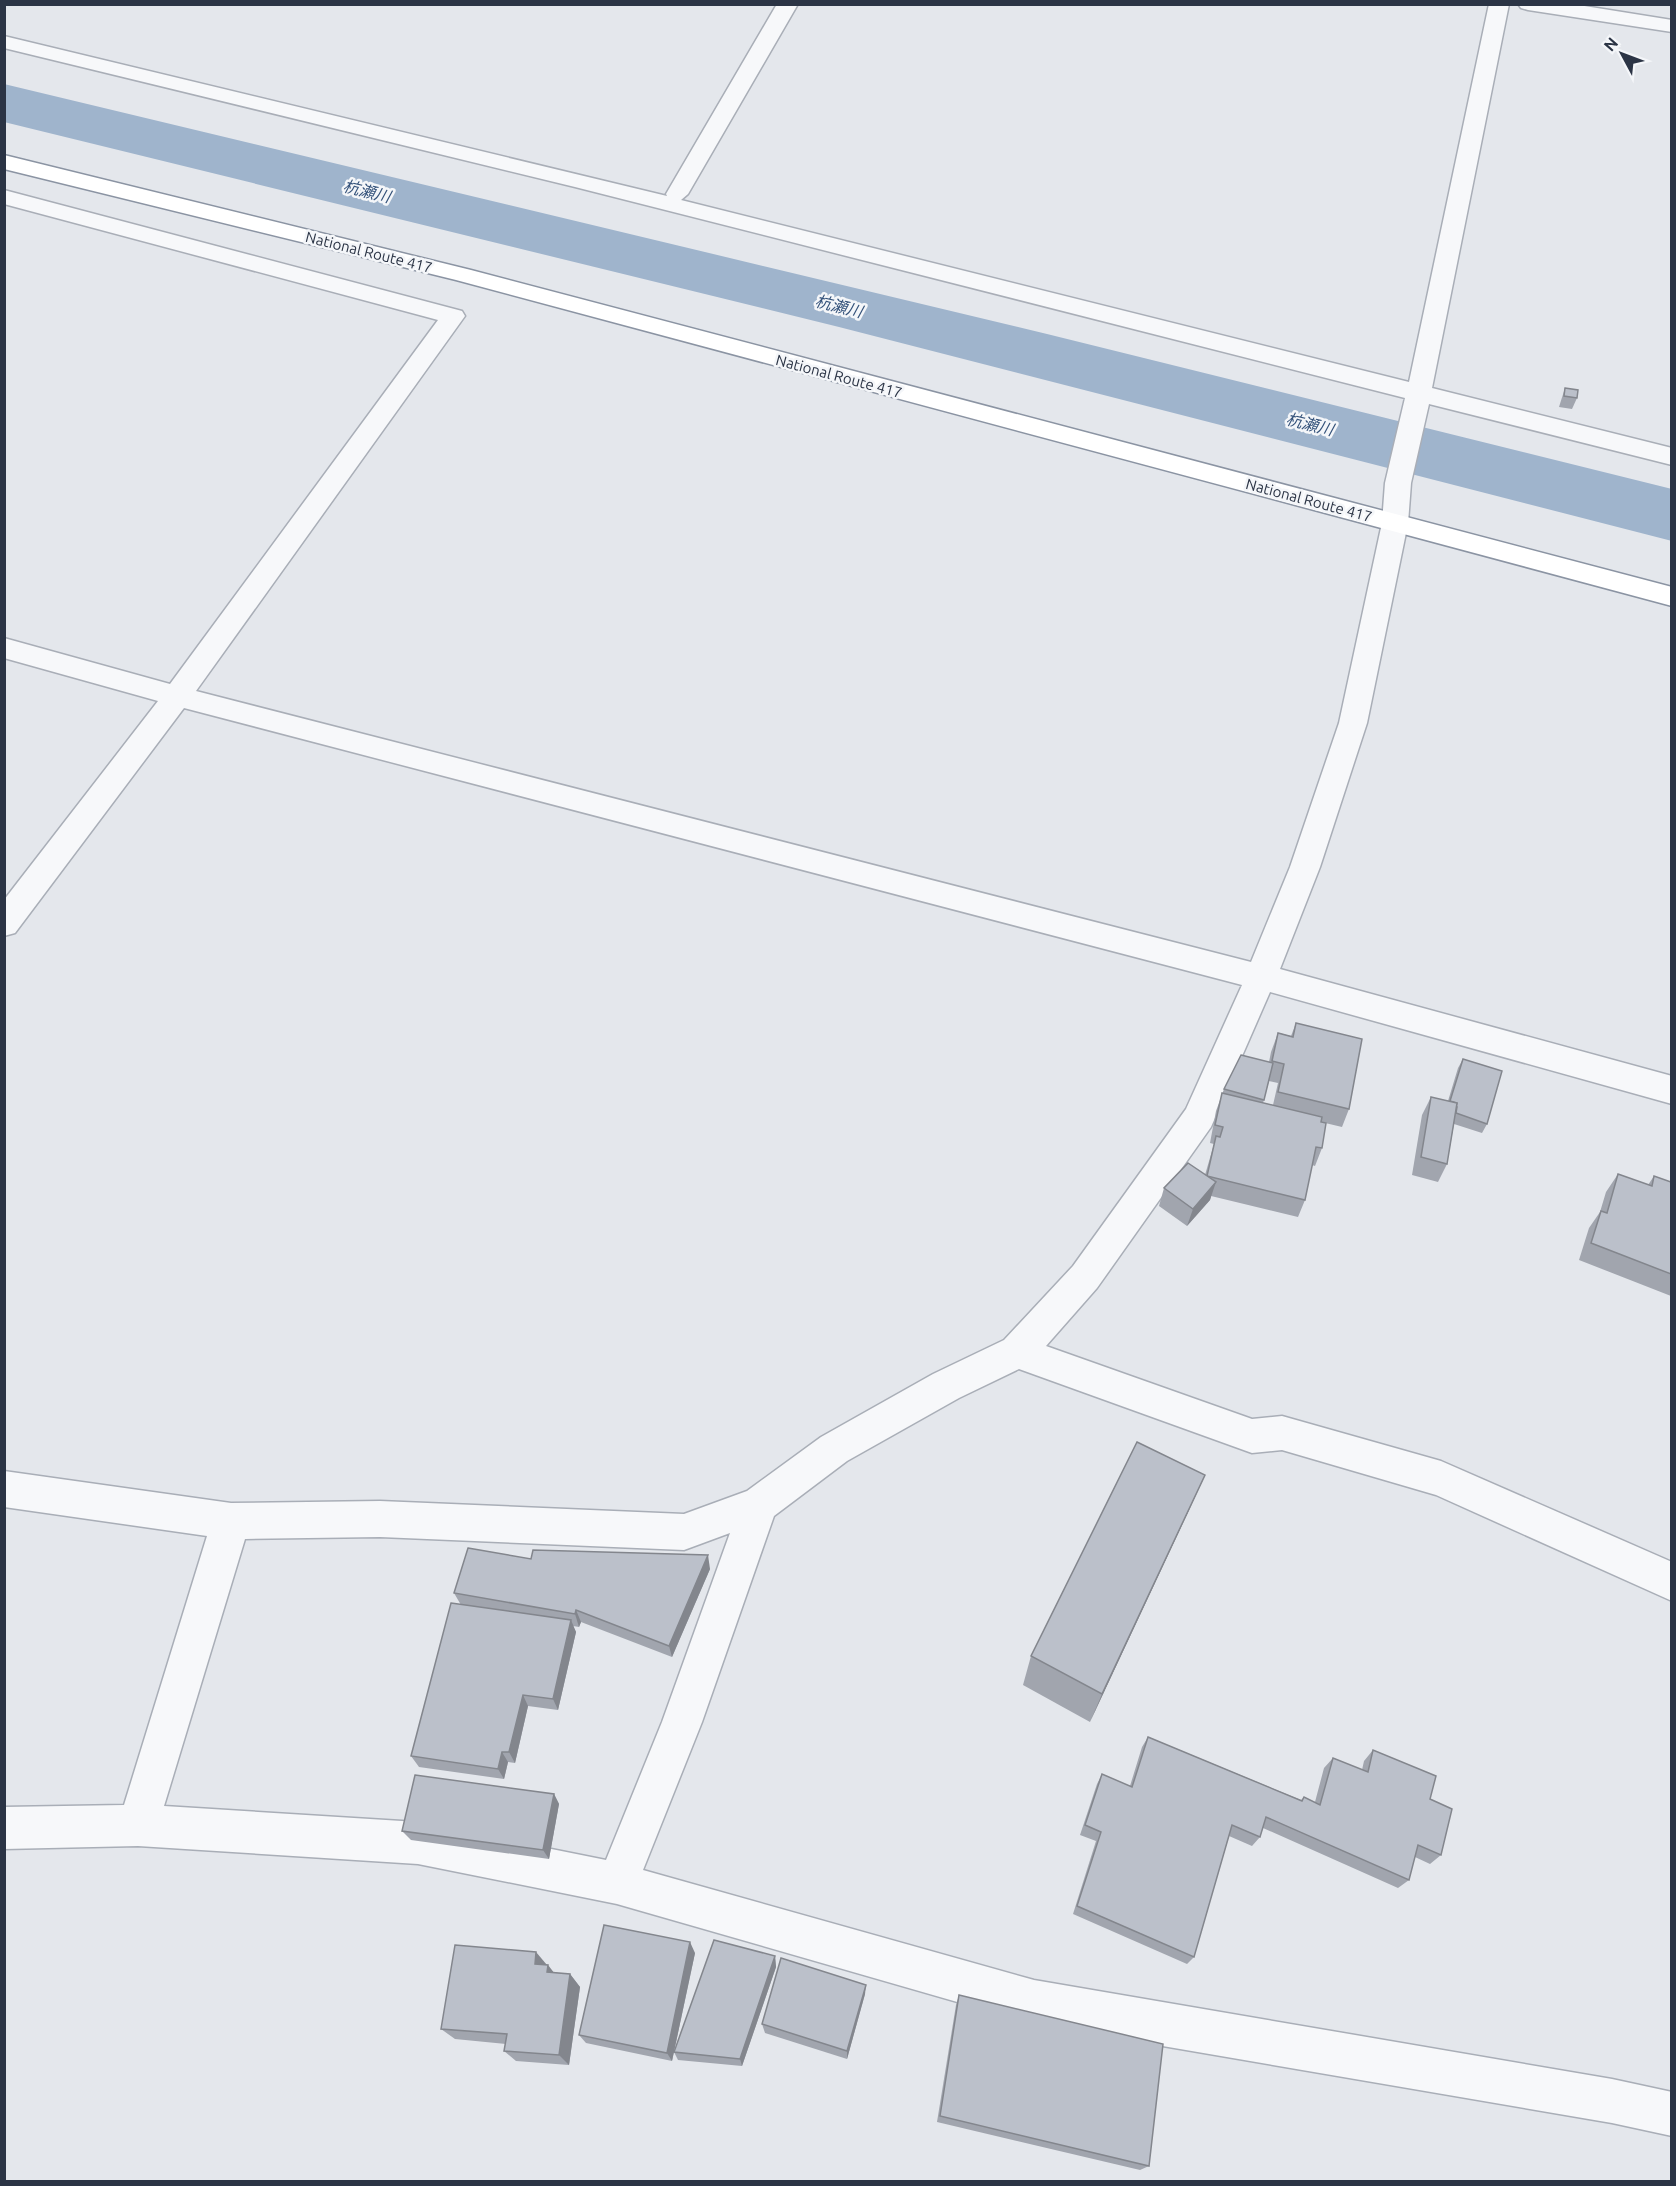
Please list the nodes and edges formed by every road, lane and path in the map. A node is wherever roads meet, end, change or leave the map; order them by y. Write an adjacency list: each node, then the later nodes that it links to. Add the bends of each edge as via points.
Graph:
1 (788, 4): 7 (street)
2 (1499, 4): 9 (street)
3 (1528, 4): 4 (street)
4 (1671, 26)
5 (4, 42): 9 (street, via 590,184)
6 (4, 162): 11 (highway, National Route 417, via 463,275)
7 (677, 194)
8 (4, 196): 14 (street, via 453,316)
9 (1417, 397): 10 (street); 11 (street, via 1398,483)
10 (1671, 457)
11 (1395, 523): 12 (highway, National Route 417); 16 (street, via 1353,723 1305,867)
12 (1671, 597)
13 (4, 648): 14 (street)
14 (177, 696): 15 (street); 16 (street)
15 (4, 924)
16 (1261, 977): 17 (street); 18 (street, via 1199,1118 1085,1277)
17 (1671, 1090)
18 (1017, 1352): 20 (street, via 946,1386 834,1449); 22 (street, via 1252,1436 1282,1433 1441,1479)
19 (4, 1489): 21 (street)
20 (759, 1504): 21 (street, via 684,1532 380,1519); 25 (street, via 682,1722)
21 (231, 1521): 23 (street)
22 (1671, 1582)
23 (138, 1825): 24 (street); 25 (street, via 418,1843)
24 (4, 1828)
25 (617, 1883): 26 (street, via 1034,2002)
26 (1671, 2114)

